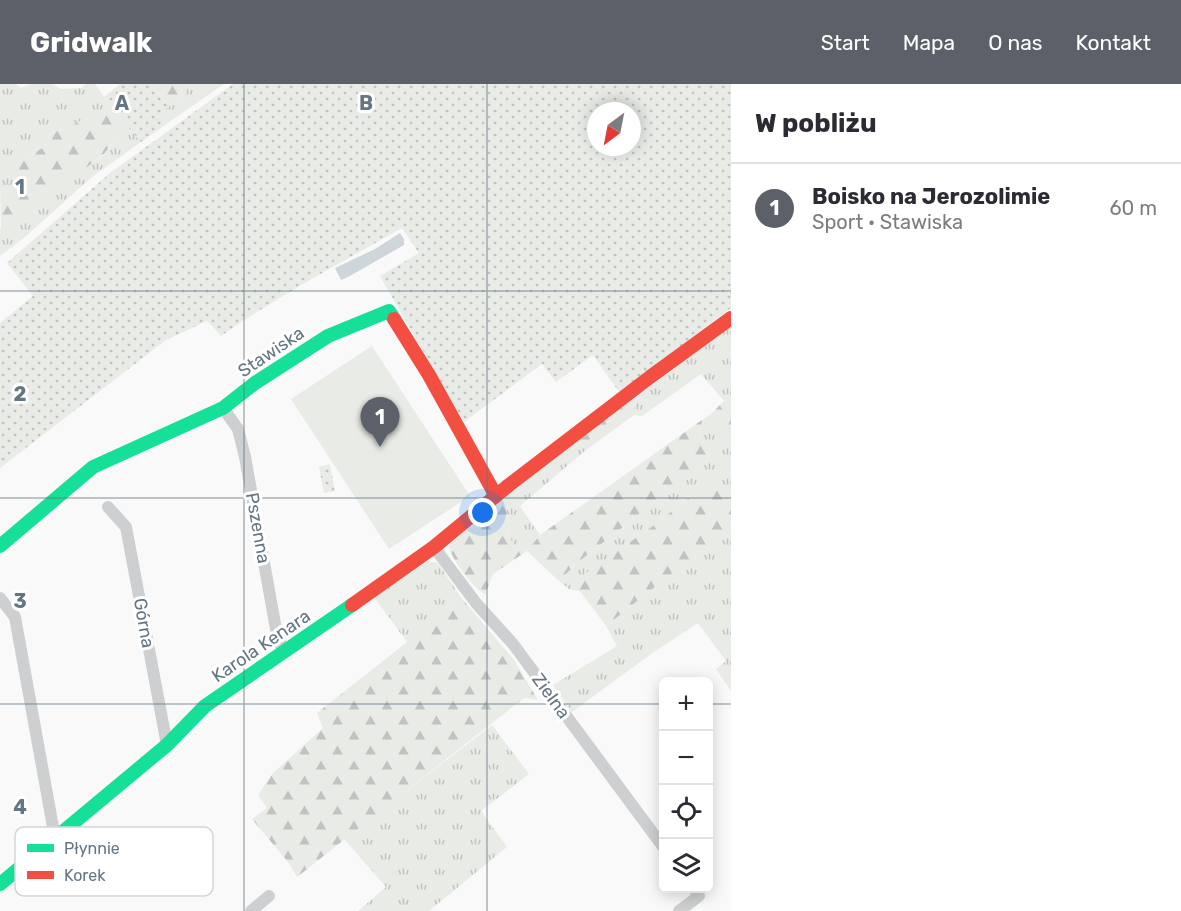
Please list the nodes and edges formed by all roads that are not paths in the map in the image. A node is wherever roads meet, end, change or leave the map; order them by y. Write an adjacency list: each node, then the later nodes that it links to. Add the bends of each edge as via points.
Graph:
1 (731, 318): 3 (street, Karola Kenara)
2 (223, 408): 3 (street, Stawiska, via 328,336 389,311); 5 (street, Stawiska, via 93,467); 8 (street, Pszenna, via 238,429 245,457)
3 (496, 496): 6 (street, Karola Kenara)
4 (108, 507): 9 (street, Górna, via 126,527)
5 (0, 546)
6 (434, 547): 8 (street, Karola Kenara); 12 (street, Zielna, via 513,644)
7 (0, 598): 10 (street, via 15,617)
8 (283, 652): 9 (street, Karola Kenara, via 205,706)
9 (167, 745): 11 (street, Karola Kenara)
10 (53, 827)
11 (68, 827)
12 (659, 843)
13 (15, 871): 14 (street, Karola Kenara)
14 (0, 884)
15 (695, 893): 18 (street)
16 (270, 896): 17 (street)
17 (251, 911)
18 (679, 911)

